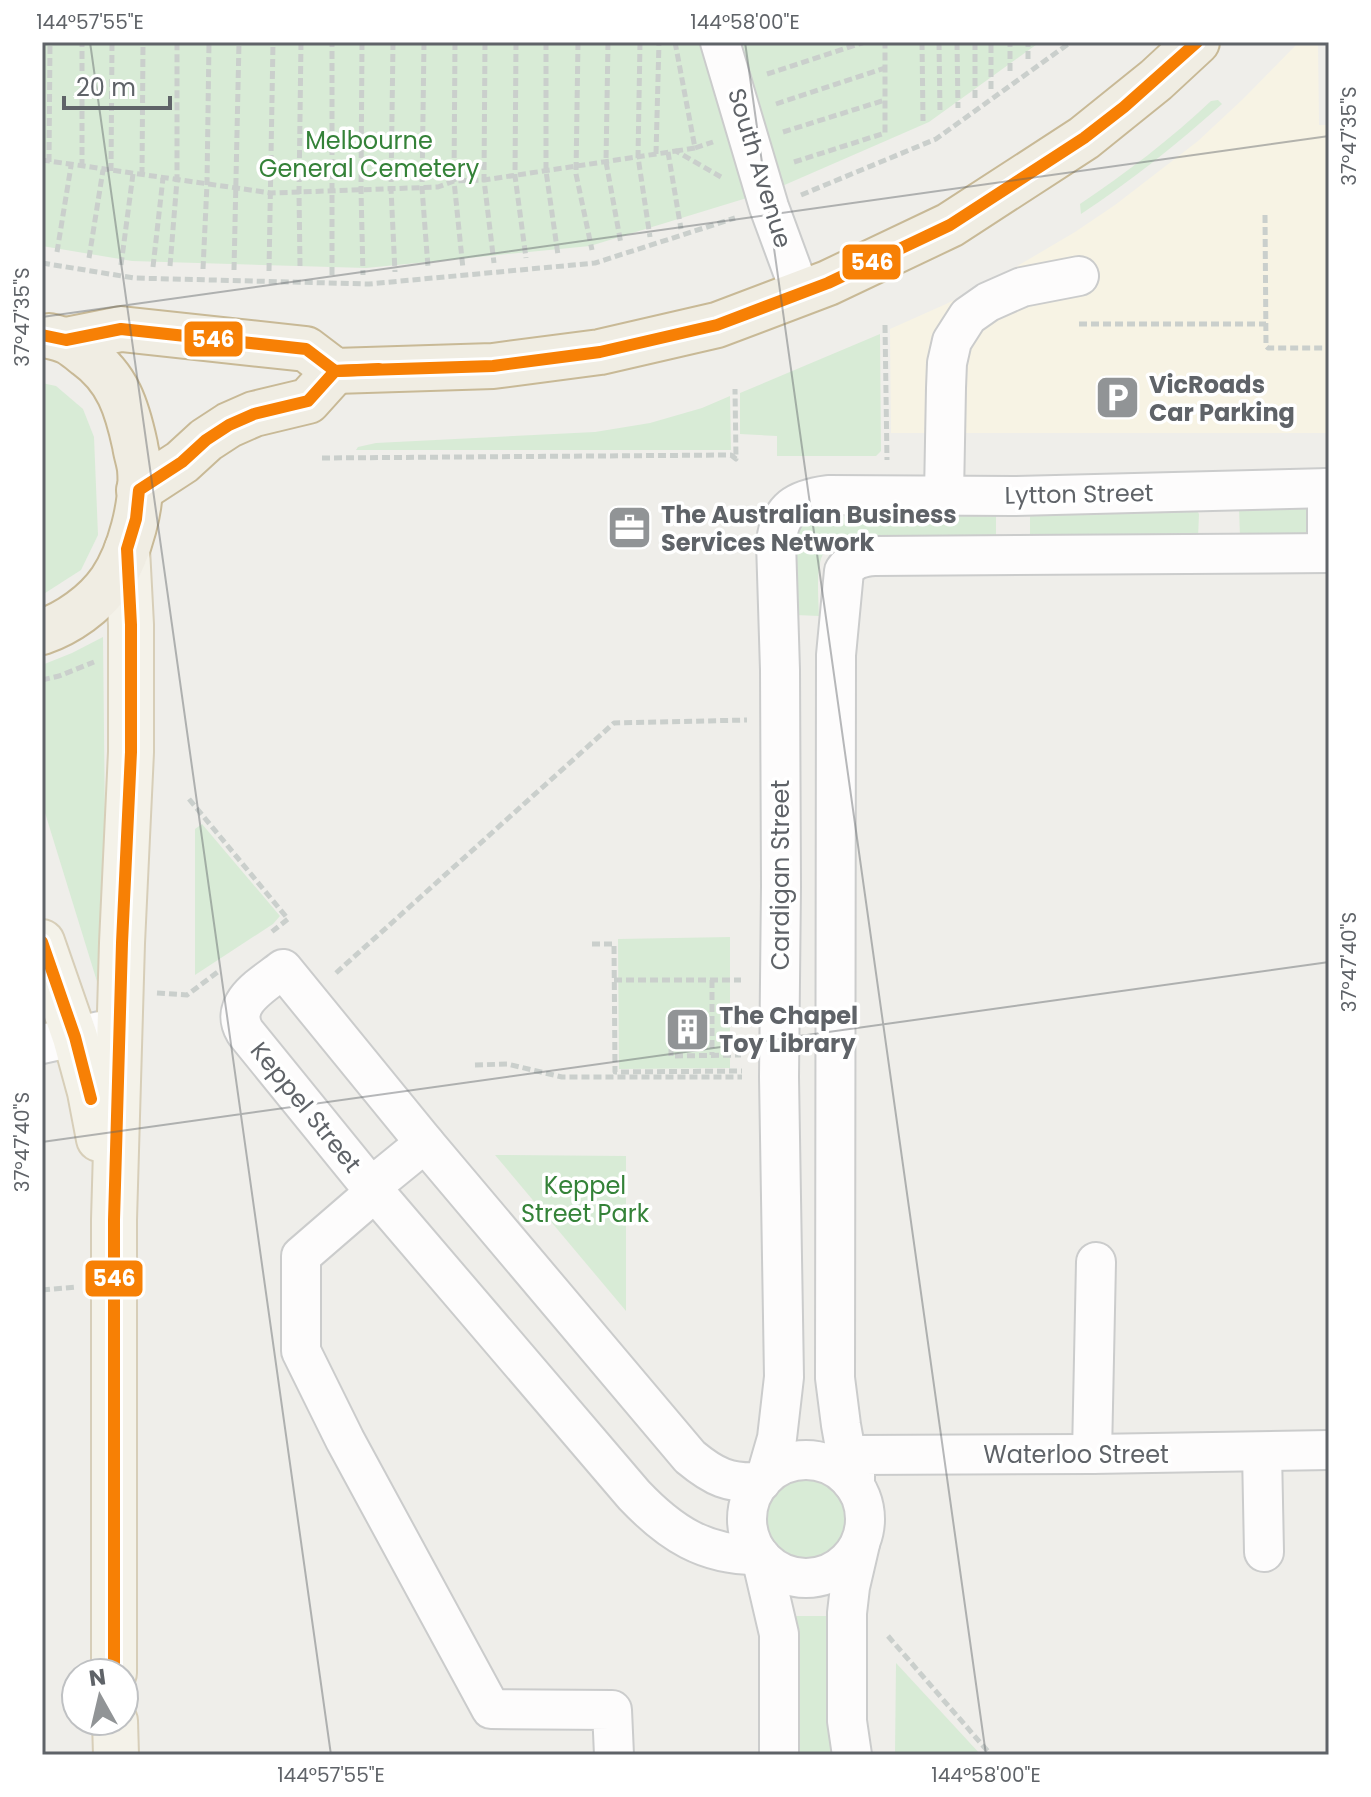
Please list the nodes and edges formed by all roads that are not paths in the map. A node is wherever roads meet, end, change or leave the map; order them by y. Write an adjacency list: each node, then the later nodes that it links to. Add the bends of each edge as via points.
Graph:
1 (720, 42): 4 (street, South Avenue)
2 (1197, 42): 4 (highway, via 1084,138 950,225)
3 (1079, 276): 11 (street, via 1022,287 988,302 968,316 952,341)
4 (801, 294): 6 (highway, via 717,325 600,352 493,366)
5 (54, 337): 6 (highway, via 121,329 291,347 306,349); 8 (highway, via 105,370 120,394 140,469)
6 (335, 371): 8 (highway, via 308,401 229,425)
7 (1328, 488): 9 (street, Lytton Street); 15 (street)
8 (139, 490): 13 (highway)
9 (1219, 491): 12 (street, Lytton Street); 14 (street)
10 (828, 495): 11 (street, Lytton Street); 18 (street, Cardigan Street, via 792,507 777,532)
11 (944, 495): 12 (street, Lytton Street)
12 (1014, 496): 16 (street)
13 (127, 549): 17 (highway, via 109,584 89,605); 21 (main road, via 131,752)
14 (1218, 553): 15 (street); 16 (street)
15 (1328, 553)
16 (1013, 556): 19 (street, via 867,557 846,568 836,655)
17 (42, 632)
18 (781, 886): 19 (street); 24 (street, Cardigan Street)
19 (836, 886): 25 (street)
20 (43, 951): 22 (main road)
21 (119, 1033): 22 (street, via 100,1031); 27 (main road)
22 (58, 1040): 27 (main road, via 90,1092)
23 (425, 1143): 26 (street); 26 (street, Keppel Street, via 283,969 249,996 240,1011 245,1032); 32 (street, Keppel Street, via 690,1457 717,1477)
24 (781, 1184): 25 (street); 32 (street, Cardigan Street, via 784,1388 777,1438)
25 (837, 1185): 33 (street, via 835,1378)
26 (373, 1190): 36 (street, Keppel Street, via 648,1511 705,1547); 38 (street, via 301,1256 301,1351 491,1709 612,1710)
27 (114, 1220): 37 (main road)
28 (1096, 1262): 31 (street)
29 (1329, 1450): 30 (street, Waterloo Street)
30 (1262, 1452): 31 (street, Waterloo Street); 35 (street)
31 (1092, 1454): 33 (street, Waterloo Street, via 855,1455)
32 (763, 1479): 33 (street, via 782,1466 810,1460 837,1469); 36 (street, via 747,1517 749,1536)
33 (853, 1484): 34 (street, via 865,1516)
34 (860, 1544): 36 (street, via 842,1567 815,1577 787,1575); 40 (street, via 847,1613)
35 (1264, 1552)
36 (760, 1556): 39 (street, via 779,1634)
37 (114, 1657)
38 (614, 1755)
39 (779, 1755)
40 (852, 1755)

